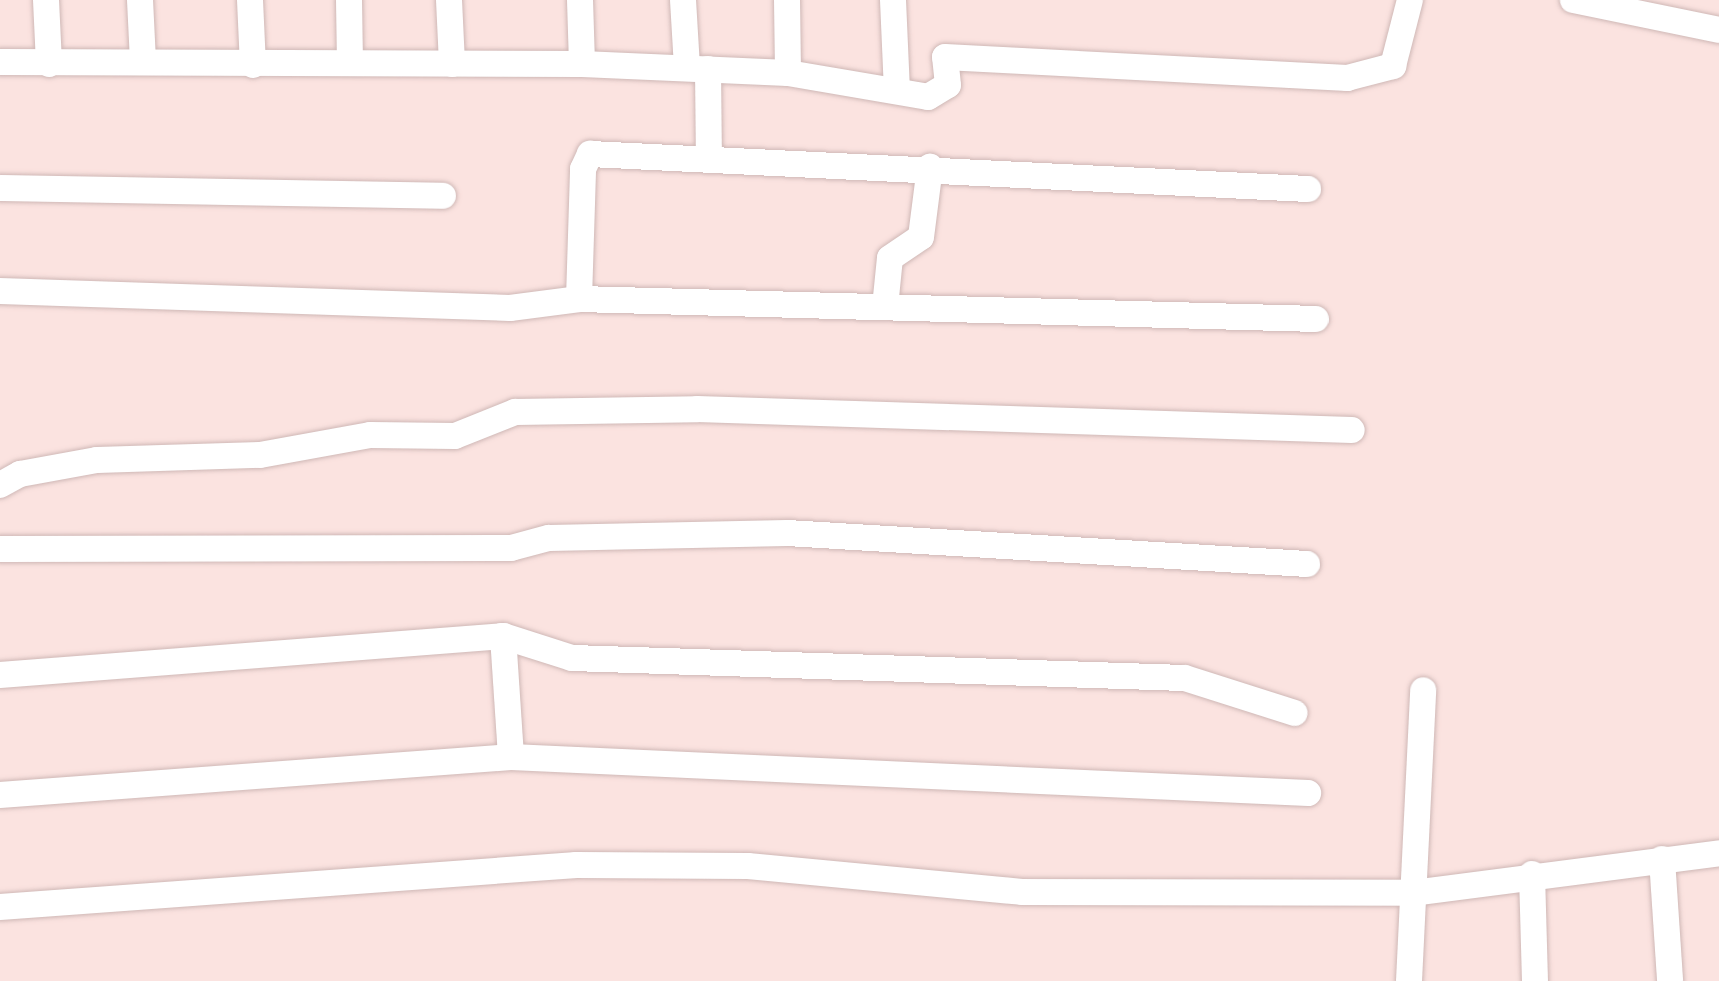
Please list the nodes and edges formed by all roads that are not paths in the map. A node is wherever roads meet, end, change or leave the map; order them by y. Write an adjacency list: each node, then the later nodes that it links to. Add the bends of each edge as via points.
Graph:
1 (46, 0): 16 (street)
2 (140, 0): 14 (street)
3 (250, 0): 19 (street)
4 (349, 0): 15 (street)
5 (449, 0): 17 (street)
6 (580, 0): 18 (street)
7 (683, 0): 20 (street)
8 (787, 0): 21 (street)
9 (893, 0): 22 (street)
10 (1410, 0): 22 (street, via 1393,66 1347,78 945,57 948,85 928,97)
11 (1573, 0): 12 (street)
12 (1719, 30)
13 (0, 62): 16 (street)
14 (143, 62): 16 (street); 19 (street)
15 (350, 62): 17 (street); 19 (street)
16 (49, 64)
17 (452, 64): 18 (street)
18 (582, 64): 20 (street)
19 (253, 65)
20 (698, 68): 21 (street); 23 (street)
21 (788, 73): 22 (street)
22 (897, 90)
23 (709, 159): 24 (street); 29 (street, via 590,154 583,169)
24 (930, 167): 26 (street); 30 (street, via 921,237 890,258)
25 (0, 188): 27 (street)
26 (1308, 189)
27 (443, 196)
28 (0, 291): 29 (street, via 510,308)
29 (579, 299): 30 (street)
30 (885, 307): 31 (street)
31 (1316, 319)
32 (1352, 430): 33 (street, via 697,409 515,412 455,436 370,435 260,455 97,460)
33 (0, 485)
34 (0, 549): 35 (street, via 511,548 549,538 787,533)
35 (1307, 564)
36 (503, 636): 37 (street); 39 (street, via 572,658 1173,677); 40 (street)
37 (0, 675)
38 (1423, 690): 46 (street)
39 (1295, 713)
40 (511, 757): 41 (street); 42 (street)
41 (1308, 793)
42 (0, 795)
43 (1719, 853): 44 (street)
44 (1662, 859): 45 (street); 50 (street)
45 (1532, 874): 46 (street); 49 (street)
46 (1413, 893): 47 (street, via 1022,892 748,866 576,865); 48 (street)
47 (0, 907)
48 (1409, 981)
49 (1535, 981)
50 (1670, 981)

